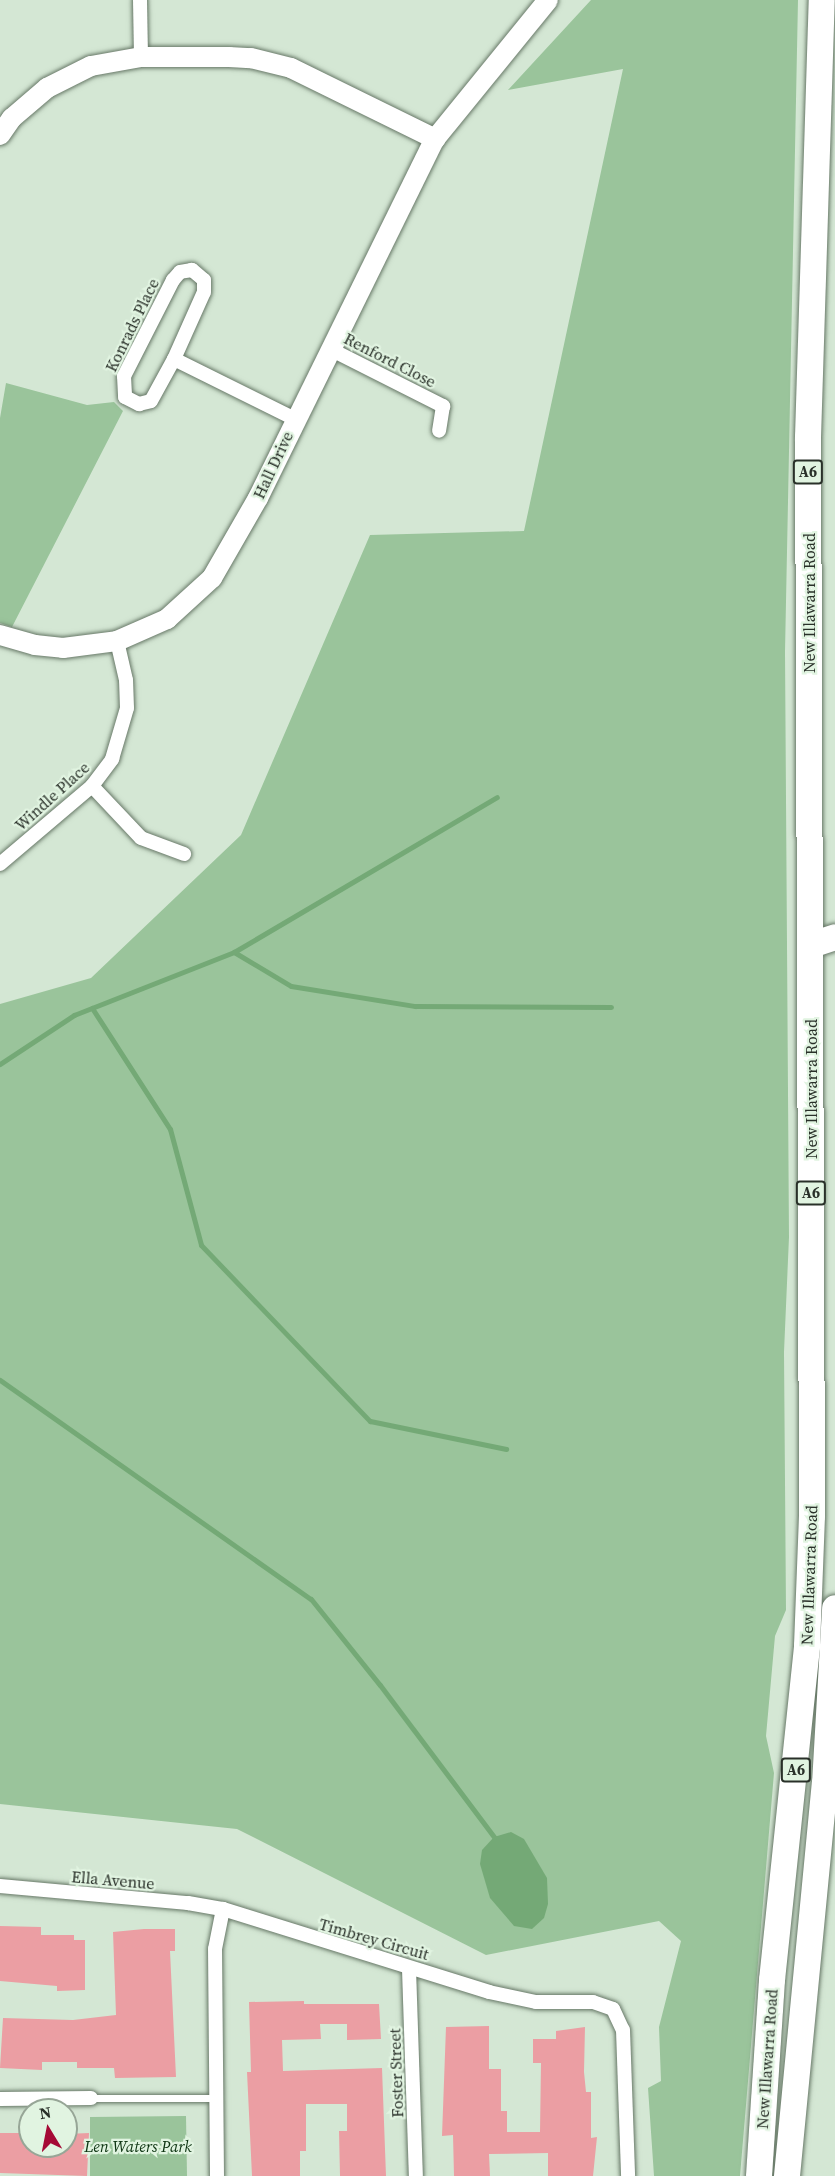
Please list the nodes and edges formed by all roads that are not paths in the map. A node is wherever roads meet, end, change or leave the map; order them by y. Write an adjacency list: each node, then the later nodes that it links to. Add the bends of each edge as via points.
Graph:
1 (140, 0): 4 (street)
2 (548, 0): 7 (street, Hall Drive)
3 (822, 0): 18 (highway, New Illawarra Road / A6, via 808,437)
4 (141, 57): 5 (street, via 115,59 69,74); 7 (street, via 250,58 272,62 311,77)
5 (6, 114): 6 (street)
6 (0, 135)
7 (435, 139): 8 (street, Hall Drive)
8 (330, 349): 10 (street, Hall Drive); 11 (street, Renford Close, via 443,406)
9 (174, 359): 9 (street, Konrads Place, via 151,401 139,404 125,397 124,376 173,280 180,272 192,270 204,280 204,292); 10 (street)
10 (295, 419): 13 (street, Hall Drive, via 258,498 212,578 167,619)
11 (439, 431)
12 (0, 635): 13 (street, Hall Drive, via 63,648)
13 (117, 641): 14 (street, Windle Place, via 126,680 125,725 112,759)
14 (92, 786): 15 (street, via 141,838); 16 (street, Windle Place)
15 (184, 854)
16 (0, 864)
17 (835, 937): 18 (highway)
18 (819, 949): 29 (highway, New Illawarra Road / A6, via 807,1646 772,1980)
19 (835, 1608): 30 (highway, New Illawarra Road / A6, via 825,1784)
20 (0, 1886): 21 (street, Ella Avenue)
21 (223, 1909): 22 (street, Timbrey Circuit); 24 (street, via 215,1949)
22 (409, 1969): 27 (street, Foster Street); 28 (street, Timbrey Circuit, via 514,1999 593,2002 613,2009 623,2030)
23 (91, 2098): 24 (lane); 25 (street)
24 (217, 2098): 26 (street)
25 (0, 2099)
26 (217, 2176)
27 (416, 2176)
28 (628, 2176)
29 (759, 2176)
30 (787, 2176)

